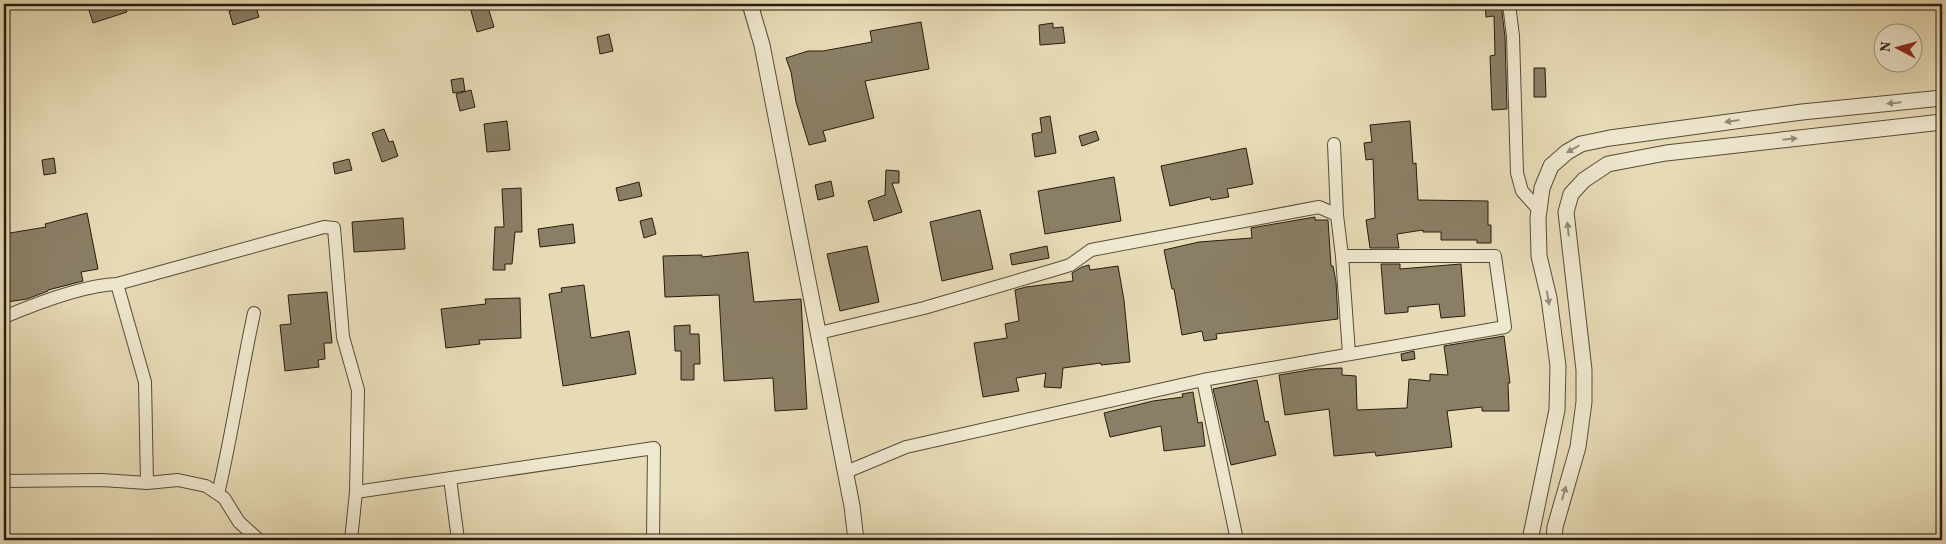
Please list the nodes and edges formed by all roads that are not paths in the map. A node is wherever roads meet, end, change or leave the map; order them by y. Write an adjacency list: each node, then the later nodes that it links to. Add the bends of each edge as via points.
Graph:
1 (750, 4): 12 (street, via 764,55)
2 (1509, 4): 6 (street, via 1514,54 1516,173 1522,191)
3 (1942, 98): 6 (street, one-way to 6, via 1802,112 1581,144 1551,166 1542,188)
4 (1942, 122): 28 (street, one-way to 4, via 1578,447 1584,402 1584,370 1566,212 1571,194 1584,180 1608,164 1666,153)
5 (1334, 144): 7 (street)
6 (1539, 210): 27 (street, one-way to 27, via 1539,256 1549,298 1558,366 1557,401 1548,457)
7 (1337, 215): 8 (street); 12 (street, via 1319,207 1091,250 1070,265 924,308)
8 (1342, 256): 13 (street); 13 (street, via 1495,256 1505,327)
9 (118, 284): 11 (street, via 106,284 34,304); 18 (street, via 145,382); 19 (street, via 324,227 334,228 343,338 358,390)
10 (254, 313): 20 (street)
11 (4, 316)
12 (819, 334): 15 (street)
13 (1349, 354): 14 (street)
14 (1202, 380): 15 (street, via 906,447); 26 (street)
15 (846, 472): 25 (street)
16 (450, 478): 19 (street); 23 (street); 24 (street, via 654,448)
17 (4, 481): 18 (street)
18 (147, 483): 20 (street, via 178,480 206,486)
19 (356, 492): 22 (street)
20 (218, 494): 21 (street, via 239,522)
21 (260, 540)
22 (351, 540)
23 (458, 540)
24 (653, 540)
25 (856, 540)
26 (1237, 540)
27 (1530, 540)
28 (1554, 540)

